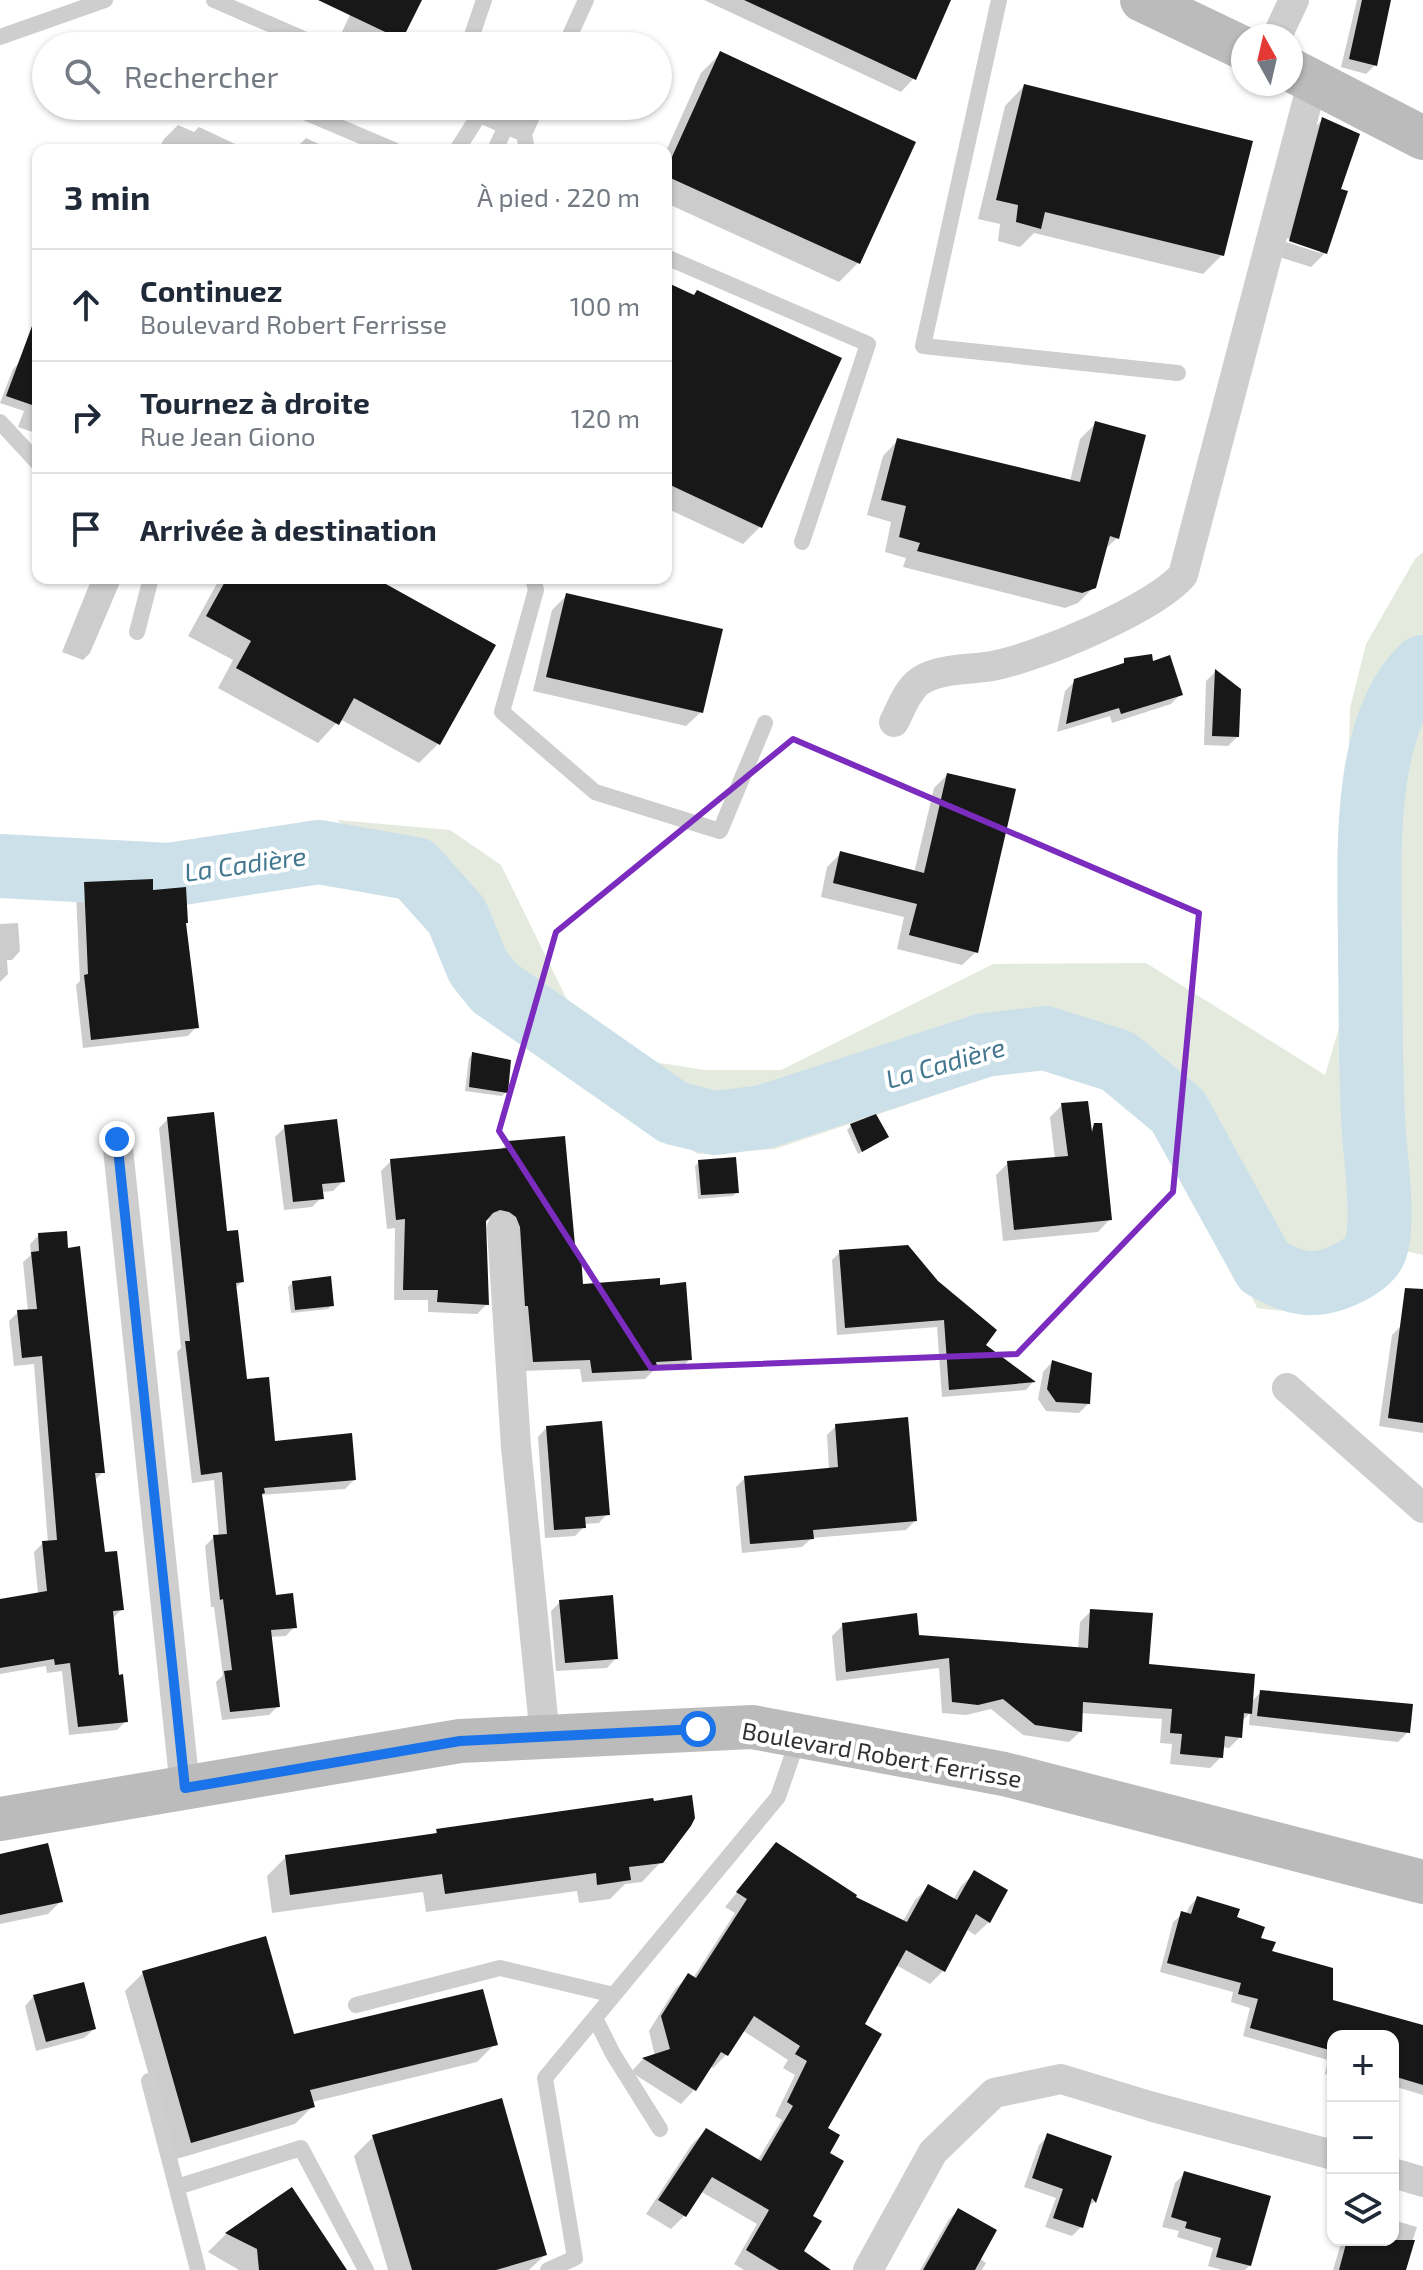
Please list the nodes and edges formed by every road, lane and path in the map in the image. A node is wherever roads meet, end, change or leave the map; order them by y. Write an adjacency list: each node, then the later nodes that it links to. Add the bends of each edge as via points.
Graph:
1 (105, 0): 12 (lane)
2 (214, 0): 9 (lane)
3 (484, 0): 10 (lane)
4 (586, 0): 11 (lane)
5 (999, 0): 28 (lane, via 923,346)
6 (1142, 0): 13 (main road)
7 (1294, 0): 8 (street)
8 (1283, 24)
9 (288, 32)
10 (473, 32)
11 (571, 32)
12 (0, 37)
13 (1231, 42)
14 (1303, 76): 22 (main road)
15 (1297, 96): 35 (street, via 1183,575 1154,600 1044,652 920,681)
16 (323, 120): 24 (lane)
17 (476, 120): 25 (lane)
18 (491, 120): 21 (lane)
19 (515, 120): 23 (lane)
20 (533, 120): 23 (lane)
21 (506, 126): 23 (lane); 26 (lane)
22 (1423, 138)
23 (526, 142)
24 (380, 144)
25 (461, 144)
26 (498, 144)
27 (672, 260): 31 (lane, via 868,344)
28 (1178, 373)
29 (0, 422): 30 (lane)
30 (32, 457)
31 (802, 542)
32 (149, 584): 34 (lane)
33 (534, 584): 36 (lane, via 502,712 595,792 720,831)
34 (137, 632)
35 (894, 722)
36 (765, 723)
37 (117, 1139): 43 (street)
38 (502, 1228): 42 (street, via 516,1447)
39 (1287, 1388): 40 (street)
40 (1423, 1508)
41 (799, 1736): 42 (main road, Boulevard Robert Ferrisse, via 752,1727); 45 (main road, Boulevard Robert Ferrisse, via 1004,1774); 46 (lane, via 778,1797)
42 (545, 1737): 43 (main road, Boulevard Robert Ferrisse, via 460,1741)
43 (185, 1788): 44 (main road, Boulevard Robert Ferrisse)
44 (0, 1819)
45 (1423, 1882)
46 (614, 1995): 47 (lane, via 500,1968); 48 (lane)
47 (356, 2005)
48 (595, 2018): 50 (lane); 57 (lane, via 545,2078 575,2258)
49 (149, 2081): 54 (lane)
50 (660, 2129)
51 (1327, 2153): 58 (street, via 1061,2079 994,2093 933,2152)
52 (1396, 2174): 53 (street)
53 (1423, 2182)
54 (177, 2187): 55 (lane); 56 (lane, via 301,2148)
55 (198, 2270)
56 (366, 2270)
57 (548, 2270)
58 (868, 2270)

